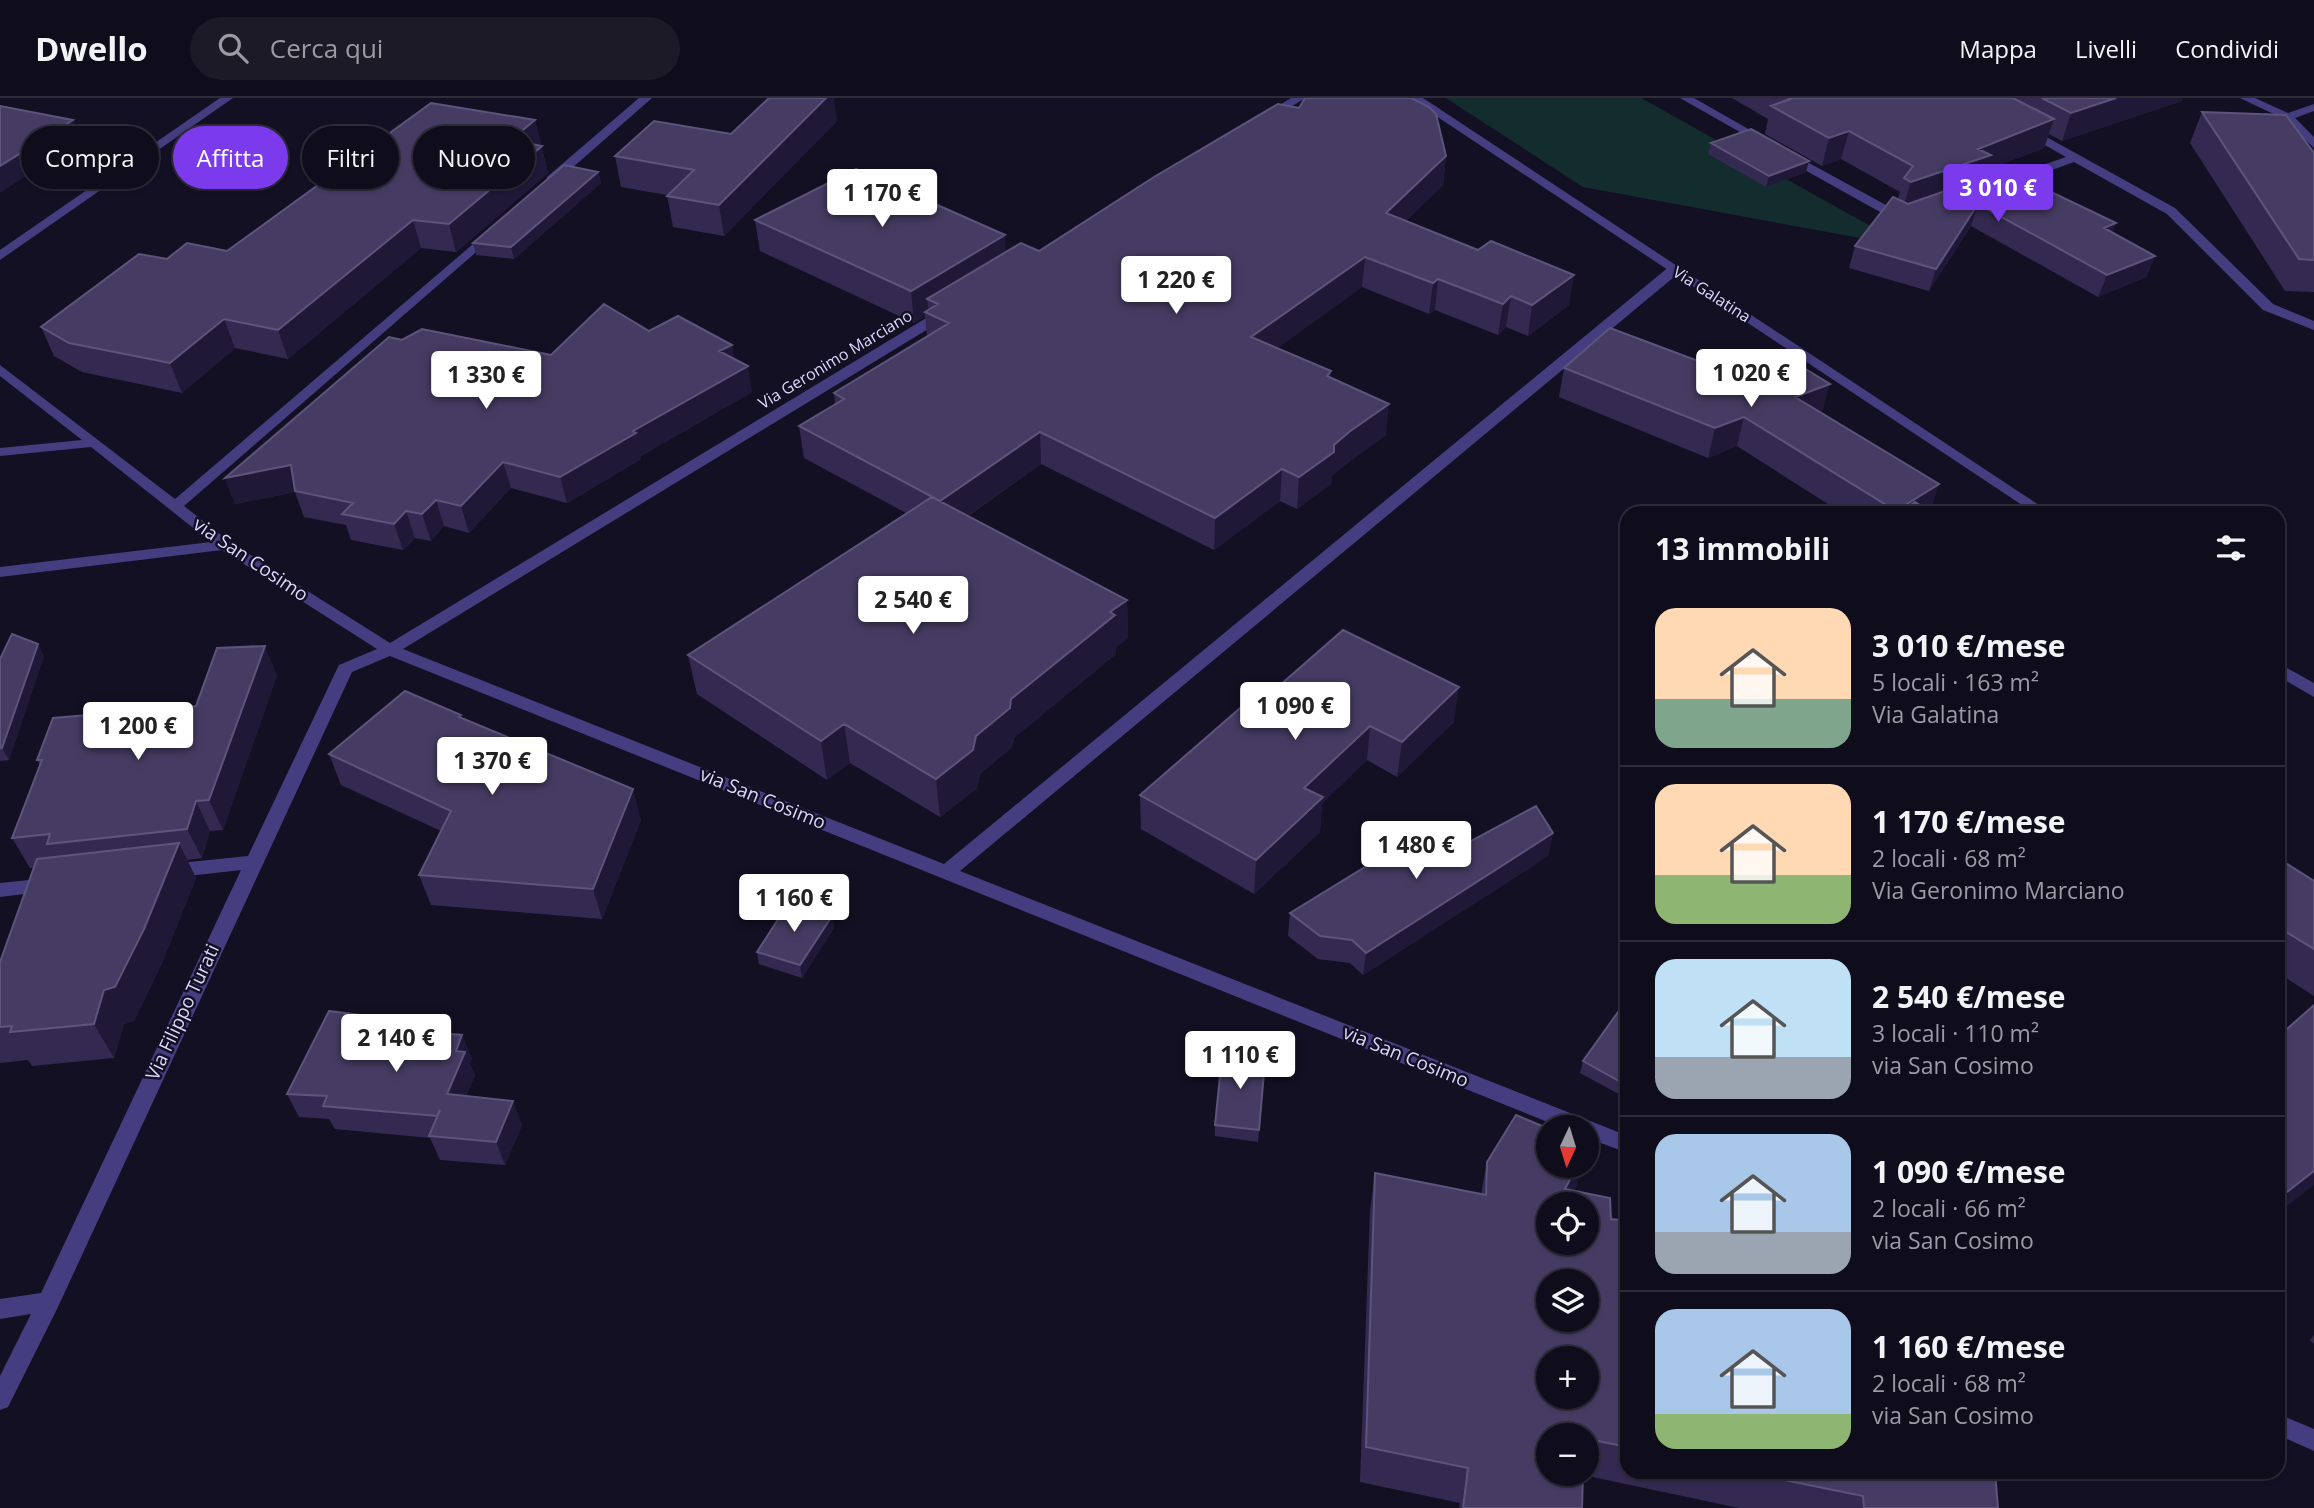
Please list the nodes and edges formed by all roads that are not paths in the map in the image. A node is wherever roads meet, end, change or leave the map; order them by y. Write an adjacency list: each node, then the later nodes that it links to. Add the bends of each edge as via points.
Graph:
1 (227, 98): 17 (street)
2 (646, 98): 14 (street)
3 (1299, 98): 10 (street)
4 (1415, 98): 18 (street, Via Galatina)
5 (1686, 98): 15 (street, via 1901,219)
6 (2246, 98): 8 (street)
7 (2314, 107): 8 (street)
8 (2288, 117): 11 (street)
9 (2009, 121): 12 (street)
10 (1251, 127)
11 (2314, 144)
12 (2077, 156): 13 (street); 20 (street, via 2171,211 2268,307)
13 (1989, 188)
14 (541, 189)
15 (1914, 215)
16 (499, 225): 25 (street)
17 (0, 256)
18 (1675, 269): 24 (street, Via Galatina); 32 (street)
19 (964, 301): 28 (street, Via Geronimo Marciano)
20 (2314, 326)
21 (0, 369): 22 (street, via San Cosimo)
22 (93, 443): 23 (street); 25 (street, via San Cosimo)
23 (0, 453)
24 (2032, 506)
25 (174, 507): 26 (street, via San Cosimo)
26 (225, 545): 27 (street); 28 (street, via San Cosimo)
27 (0, 572)
28 (390, 650): 31 (street, Via Filippo Turati, via 345,669); 32 (street, via San Cosimo)
29 (2285, 672): 30 (street)
30 (2314, 691)
31 (251, 862): 33 (street); 39 (street, Via Filippo Turati)
32 (948, 872): 36 (street, via San Cosimo)
33 (145, 874)
34 (66, 883): 35 (street)
35 (0, 890)
36 (1552, 1115)
37 (1600, 1134): 38 (street)
38 (1620, 1143)
39 (49, 1302): 40 (street); 41 (street, Via Filippo Turati)
40 (0, 1309)
41 (0, 1401)
42 (2285, 1427): 43 (street)
43 (2314, 1440)

